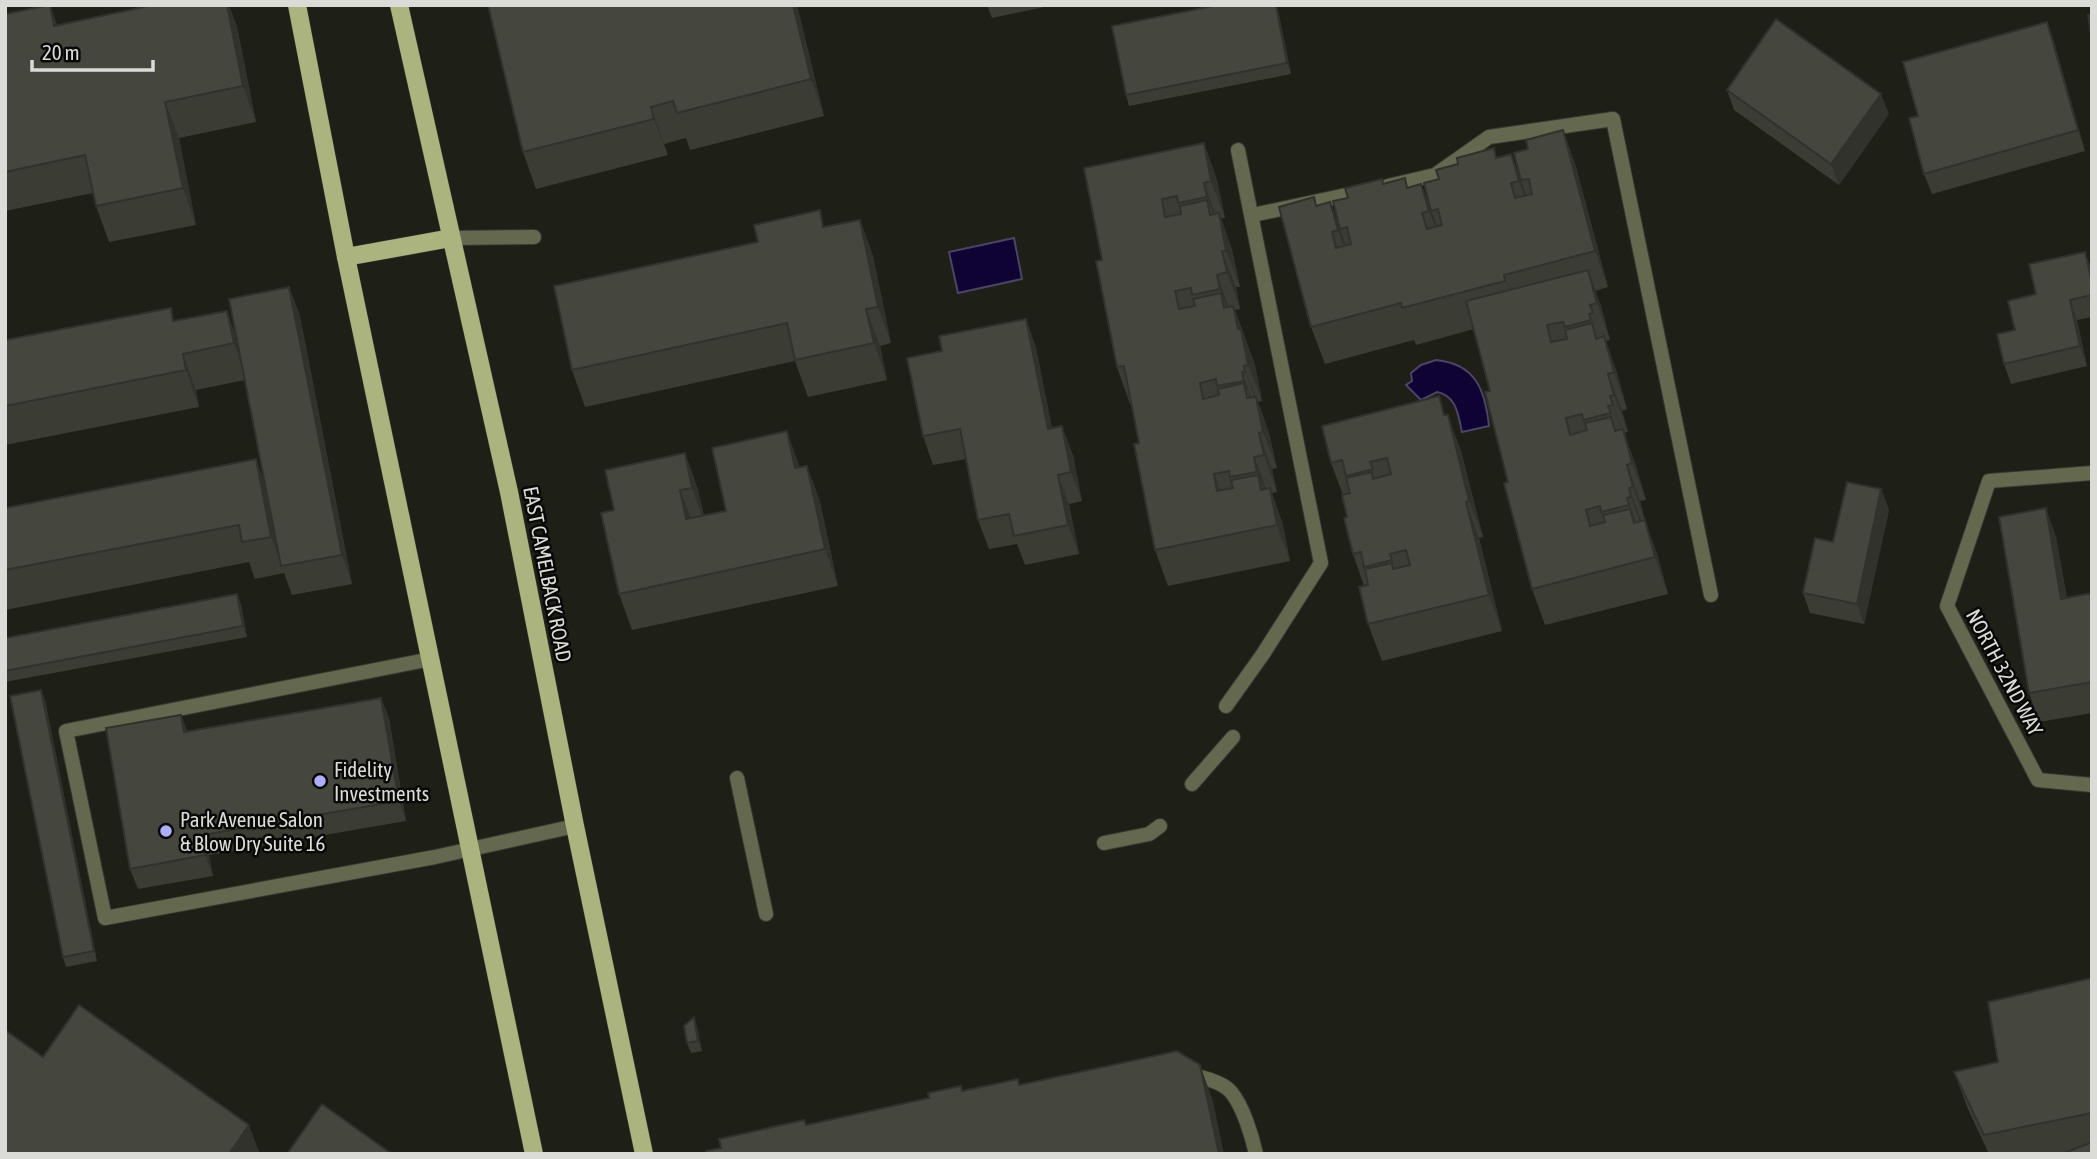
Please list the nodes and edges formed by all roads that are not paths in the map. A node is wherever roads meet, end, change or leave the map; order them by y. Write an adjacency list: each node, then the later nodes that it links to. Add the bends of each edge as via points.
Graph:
1 (297, 5): 7 (main road)
2 (399, 5): 6 (main road, EAST CAMELBACK ROAD)
3 (1238, 150): 4 (street)
4 (1252, 215): 9 (street, via 1435,175 1489,137 1614,119); 11 (street, via 1321,563)
5 (534, 237): 6 (street)
6 (451, 238): 7 (main road); 16 (main road, EAST CAMELBACK ROAD, via 509,492)
7 (346, 257): 10 (main road)
8 (2092, 473): 15 (street, NORTH 32ND WAY, via 1989,481 1947,606 2038,780)
9 (1711, 595)
10 (431, 659): 19 (main road); 19 (street, via 66,732 105,918)
11 (1226, 706)
12 (1233, 737): 14 (street)
13 (737, 778): 20 (street)
14 (1192, 784)
15 (2092, 785)
16 (575, 826): 19 (street); 23 (main road, EAST CAMELBACK ROAD)
17 (1160, 826): 18 (street, via 1149,834)
18 (1104, 843)
19 (470, 850): 22 (main road)
20 (766, 914)
21 (1176, 1075): 24 (street, via 1199,1075 1231,1090 1251,1130)
22 (534, 1154)
23 (644, 1154)
24 (1255, 1154)

